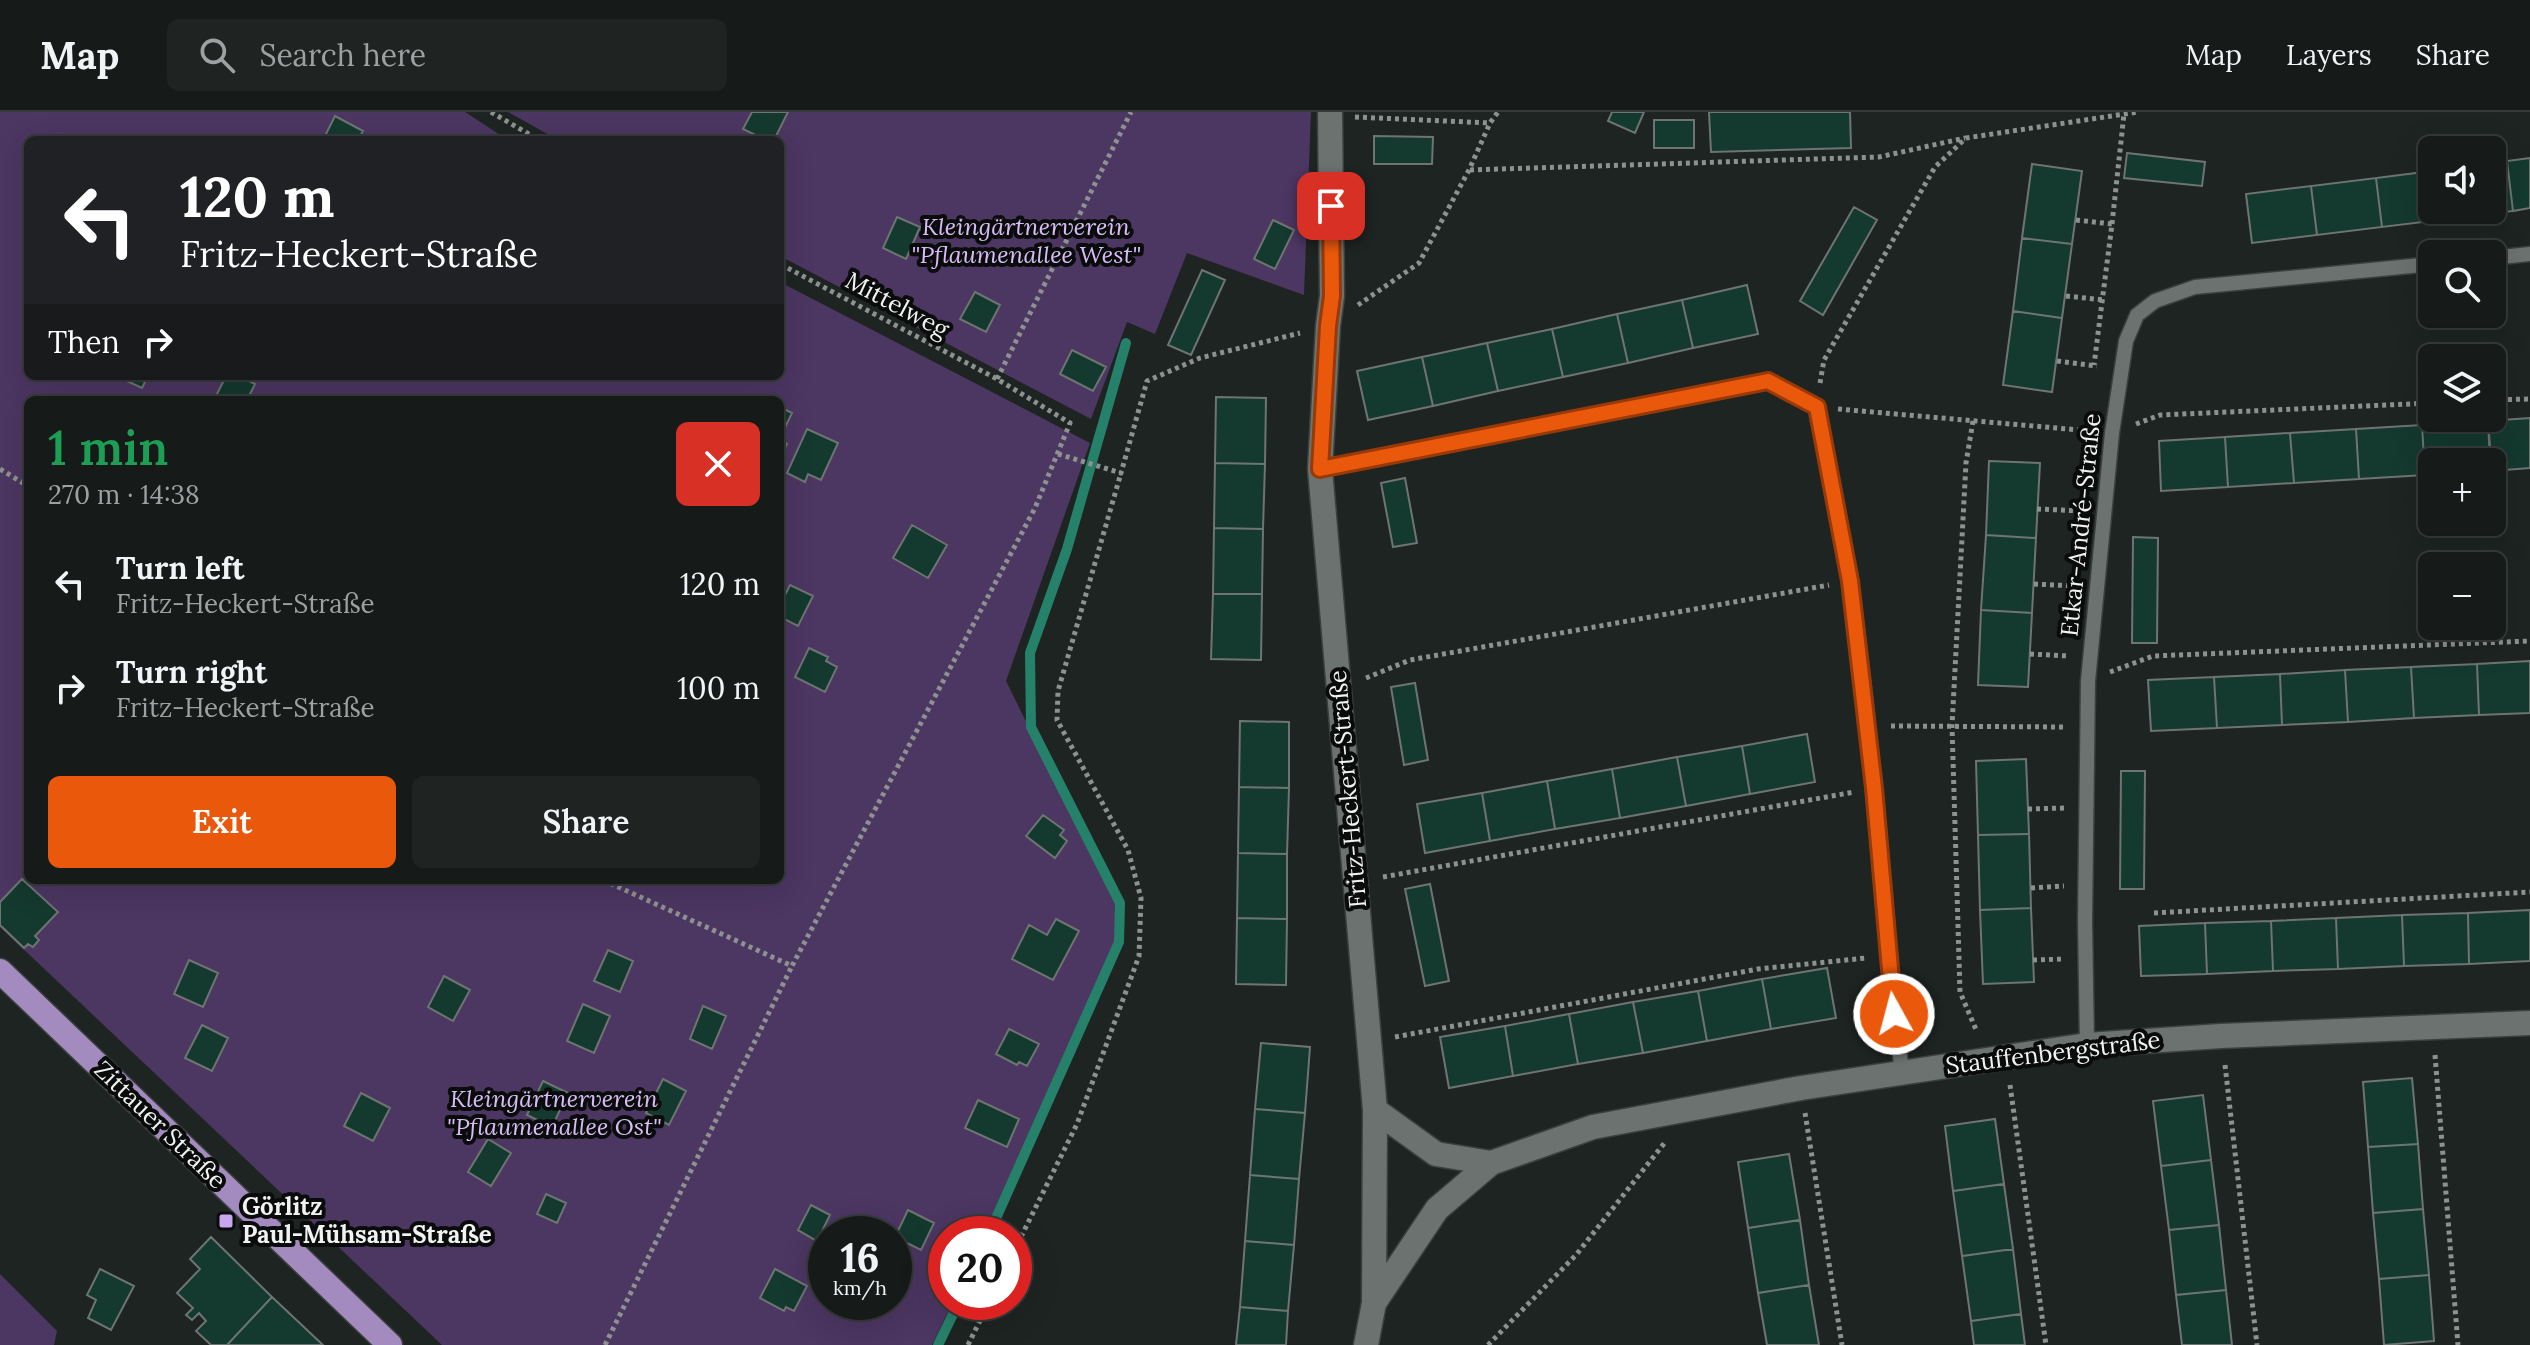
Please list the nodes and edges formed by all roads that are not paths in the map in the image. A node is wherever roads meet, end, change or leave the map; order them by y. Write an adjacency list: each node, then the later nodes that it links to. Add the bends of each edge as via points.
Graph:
1 (1330, 114): 5 (street, Fritz-Heckert-Straße, via 1332,296)
2 (2530, 254): 3 (lane)
3 (2506, 257)
4 (2418, 265): 8 (lane, Etkar-André-Straße, via 2195,287 2155,301 2137,315 2126,341 2112,433 2089,657)
5 (1320, 469): 9 (lane, via 1768,381 1817,407 1850,581); 10 (street, Fritz-Heckert-Straße)
6 (0, 971): 13 (main road, Zittauer Straße)
7 (2530, 1023): 8 (street, Stauffenbergstraße)
8 (2087, 1045): 9 (street, Stauffenbergstraße)
9 (1902, 1072): 11 (street, Stauffenbergstraße, via 1593,1127)
10 (1375, 1110): 11 (street, via 1436,1154); 12 (street, Fritz-Heckert-Straße)
11 (1491, 1163): 12 (street, Fritz-Heckert-Straße, via 1437,1209)
12 (1374, 1303): 14 (street, Fritz-Heckert-Straße)
13 (390, 1345)
14 (1366, 1345)

